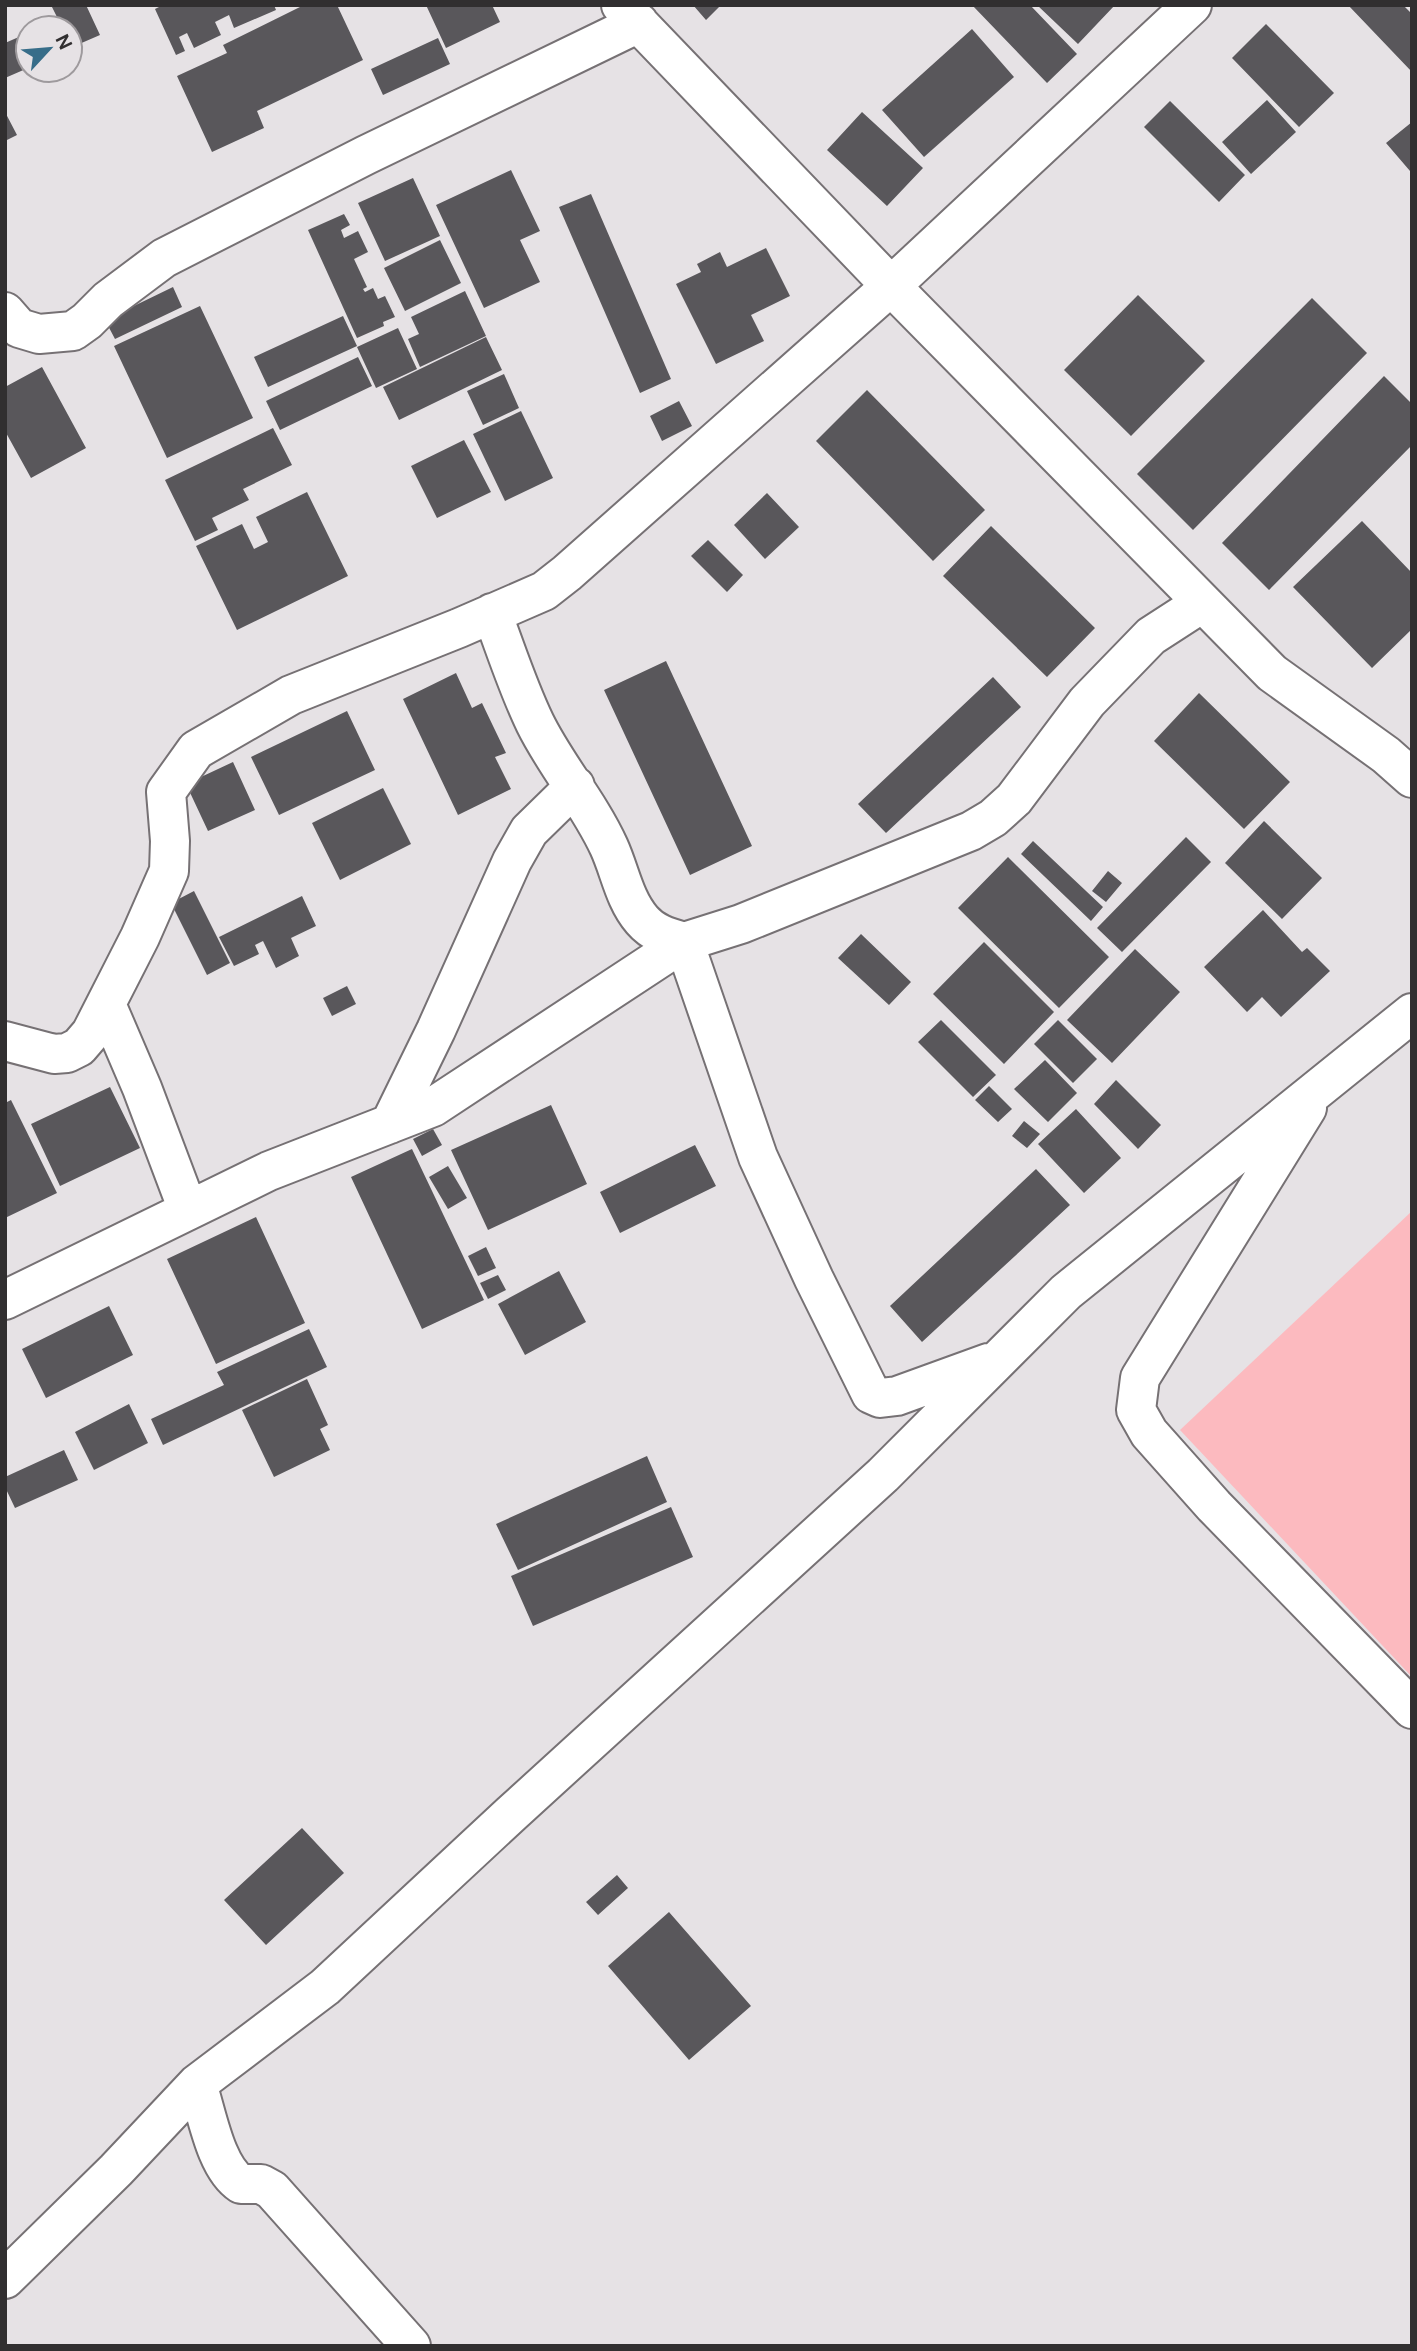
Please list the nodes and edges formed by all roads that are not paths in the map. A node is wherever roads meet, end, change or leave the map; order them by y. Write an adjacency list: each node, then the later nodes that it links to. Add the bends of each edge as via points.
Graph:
1 (1192, 5): 3 (street)
2 (630, 14): 3 (street); 4 (street, via 164,258 73,331 39,334 19,327)
3 (891, 286): 5 (street); 6 (street, via 568,573 544,591)
4 (5, 312)
5 (1202, 603): 7 (street, via 1272,673); 9 (street, via 1151,636 1096,692 1014,799 993,818 920,852)
6 (492, 613): 8 (street, via 536,724); 10 (street, via 291,695 196,751 166,792 169,871)
7 (1412, 778)
8 (575, 786): 9 (street, via 609,847 630,903 659,935); 14 (street, via 530,831 512,861)
9 (684, 942): 14 (street, via 433,1107); 17 (street, via 758,1157 871,1394 897,1396)
10 (106, 1004): 12 (street, via 91,1033 67,1053); 15 (street)
11 (1412, 1013): 13 (street)
12 (5, 1041)
13 (1322, 1083): 17 (street, via 1066,1292); 18 (street, via 1140,1378 1136,1410 1149,1433 1213,1506)
14 (390, 1124): 15 (street, via 269,1171)
15 (188, 1210): 16 (street)
16 (5, 1300)
17 (999, 1359): 19 (street, via 883,1475 325,1987)
18 (1412, 1709)
19 (197, 2084): 20 (street); 21 (street, via 225,2170 241,2184 261,2184 272,2190)
20 (5, 2279)
21 (411, 2346)

